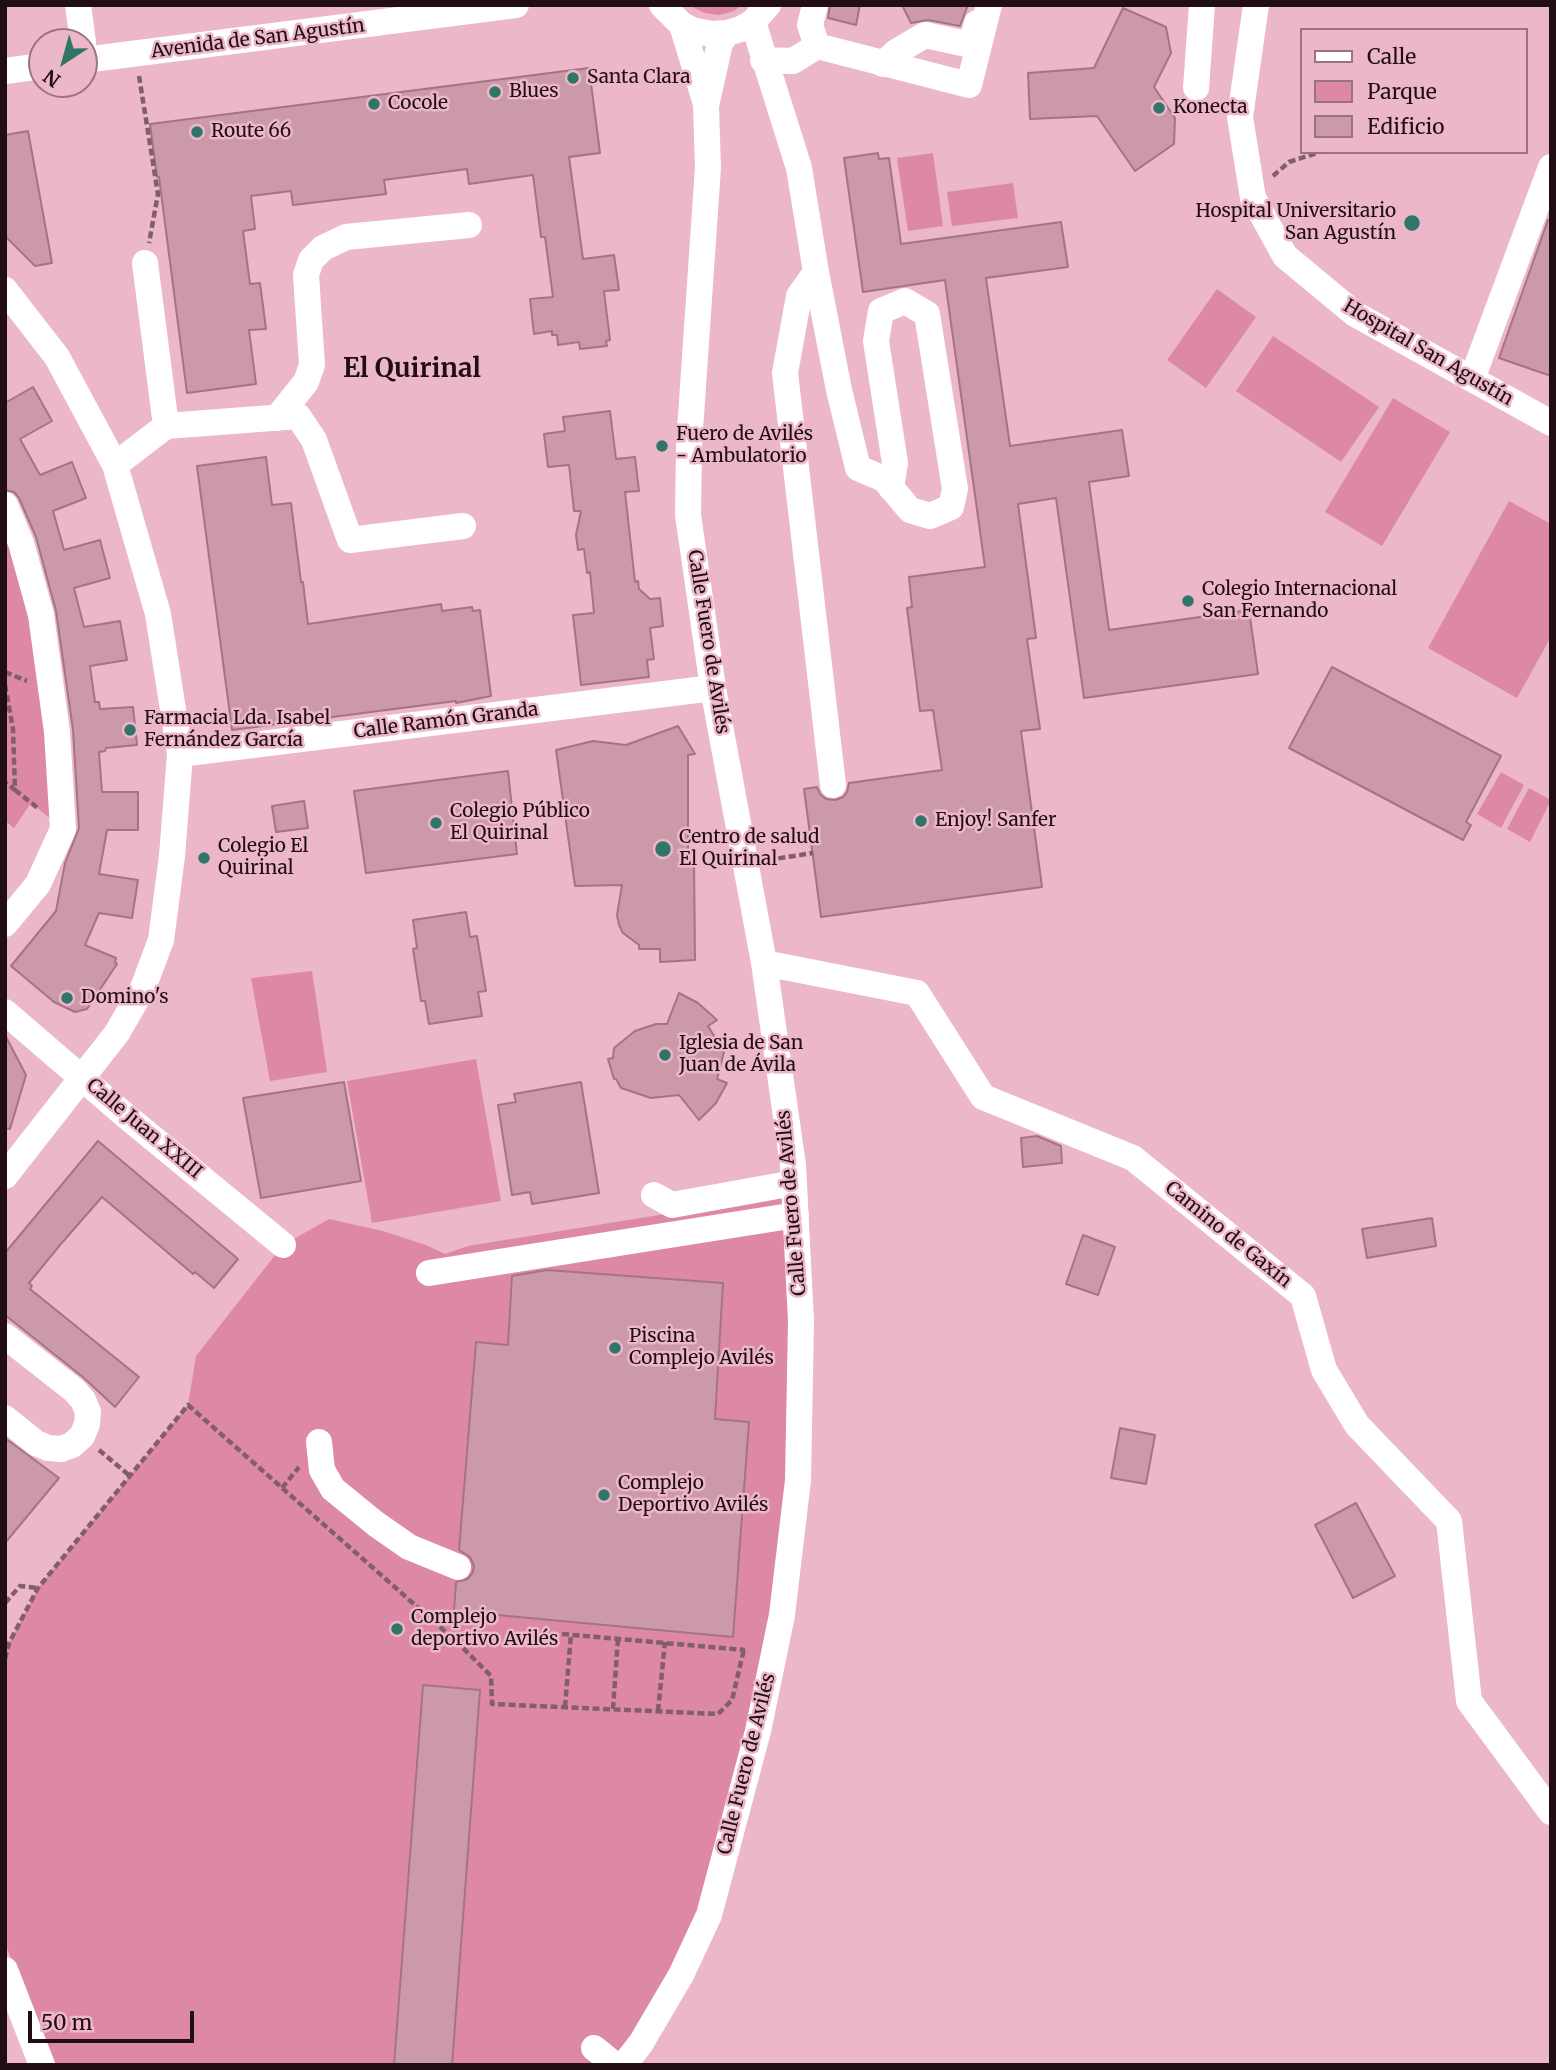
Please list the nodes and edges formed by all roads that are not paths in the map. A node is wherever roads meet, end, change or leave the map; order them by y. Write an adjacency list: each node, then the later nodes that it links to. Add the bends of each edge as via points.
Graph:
1 (78, 5): 12 (street)
2 (372, 5): 13 (street)
3 (516, 5): 9 (street, Avenida de San Agustín)
4 (814, 5): 15 (street, via 810,25)
5 (982, 5): 18 (street, via 971,45 925,35)
6 (989, 5): 18 (street, via 969,85)
7 (1202, 5): 21 (street)
8 (1256, 5): 28 (street, Hospital San Agustín, via 1240,117 1253,198 1285,256 1355,314)
9 (452, 9): 13 (street, Avenida de San Agustín)
10 (664, 12): 14 (street, via 692,30); 22 (street, Calle Fuero de Avilés)
11 (760, 14): 14 (street); 17 (street)
12 (81, 28)
13 (333, 30): 16 (street, Avenida de San Agustín, via 135,54)
14 (727, 33): 22 (street, Calle Fuero de Avilés, via 720,43)
15 (817, 46): 17 (street, via 793,61); 18 (street)
16 (98, 53)
17 (763, 60): 26 (street, via 799,167)
18 (883, 64)
19 (28, 68): 20 (street)
20 (5, 71)
21 (1196, 88)
22 (706, 106): 38 (street, Calle Fuero de Avilés, via 708,167 688,515)
23 (1551, 167): 28 (street)
24 (469, 225): 29 (street, via 346,237 311,260 306,275 312,365 306,382)
25 (145, 263): 31 (street)
26 (816, 272): 33 (street); 40 (street, via 799,296 785,373)
27 (5, 290): 34 (street, via 57,357)
28 (1472, 379): 30 (street, Hospital San Agustín)
29 (277, 418): 31 (street); 37 (street, via 298,416 314,440 350,540)
30 (1551, 422)
31 (166, 426): 34 (street)
32 (891, 437): 33 (street); 35 (street, via 895,463); 35 (street, via 876,341 881,311 905,301 927,314 955,489 951,507 930,516 910,510)
33 (855, 454): 35 (street, via 858,468)
34 (115, 465): 39 (street, via 158,614)
35 (891, 488)
36 (5, 505): 41 (street, via 41,615 57,732 63,829 38,884)
37 (463, 526)
38 (713, 688): 39 (street, Calle Ramón Granda); 42 (street, Calle Fuero de Avilés)
39 (180, 754): 44 (street, via 161,940 143,988)
40 (833, 785)
41 (5, 924)
42 (764, 963): 46 (street, Calle Fuero de Avilés); 55 (street, Camino de Gaxín, via 916,993 983,1097 1133,1158 1303,1296 1324,1370 1357,1425 1449,1521 1469,1701)
43 (5, 1012): 44 (street, Calle Juan XXIII)
44 (83, 1079): 45 (street); 49 (street, Calle Juan XXIII)
45 (5, 1176)
46 (794, 1182): 47 (street, via 672,1205); 48 (street, Calle Fuero de Avilés)
47 (654, 1195)
48 (796, 1215): 50 (street); 60 (street, Calle Fuero de Avilés, via 802,1321 798,1480 782,1615 758,1731 709,1914 681,1975)
49 (284, 1245)
50 (429, 1273)
51 (5, 1336): 52 (street, via 83,1400 88,1412 82,1436 61,1449 36,1443)
52 (5, 1418)
53 (319, 1442): 54 (street, via 322,1470 333,1489 409,1547)
54 (458, 1567)
55 (1551, 1812)
56 (5, 1970): 58 (street)
57 (594, 2048): 59 (street)
58 (43, 2065)
59 (615, 2065)
60 (624, 2065)

